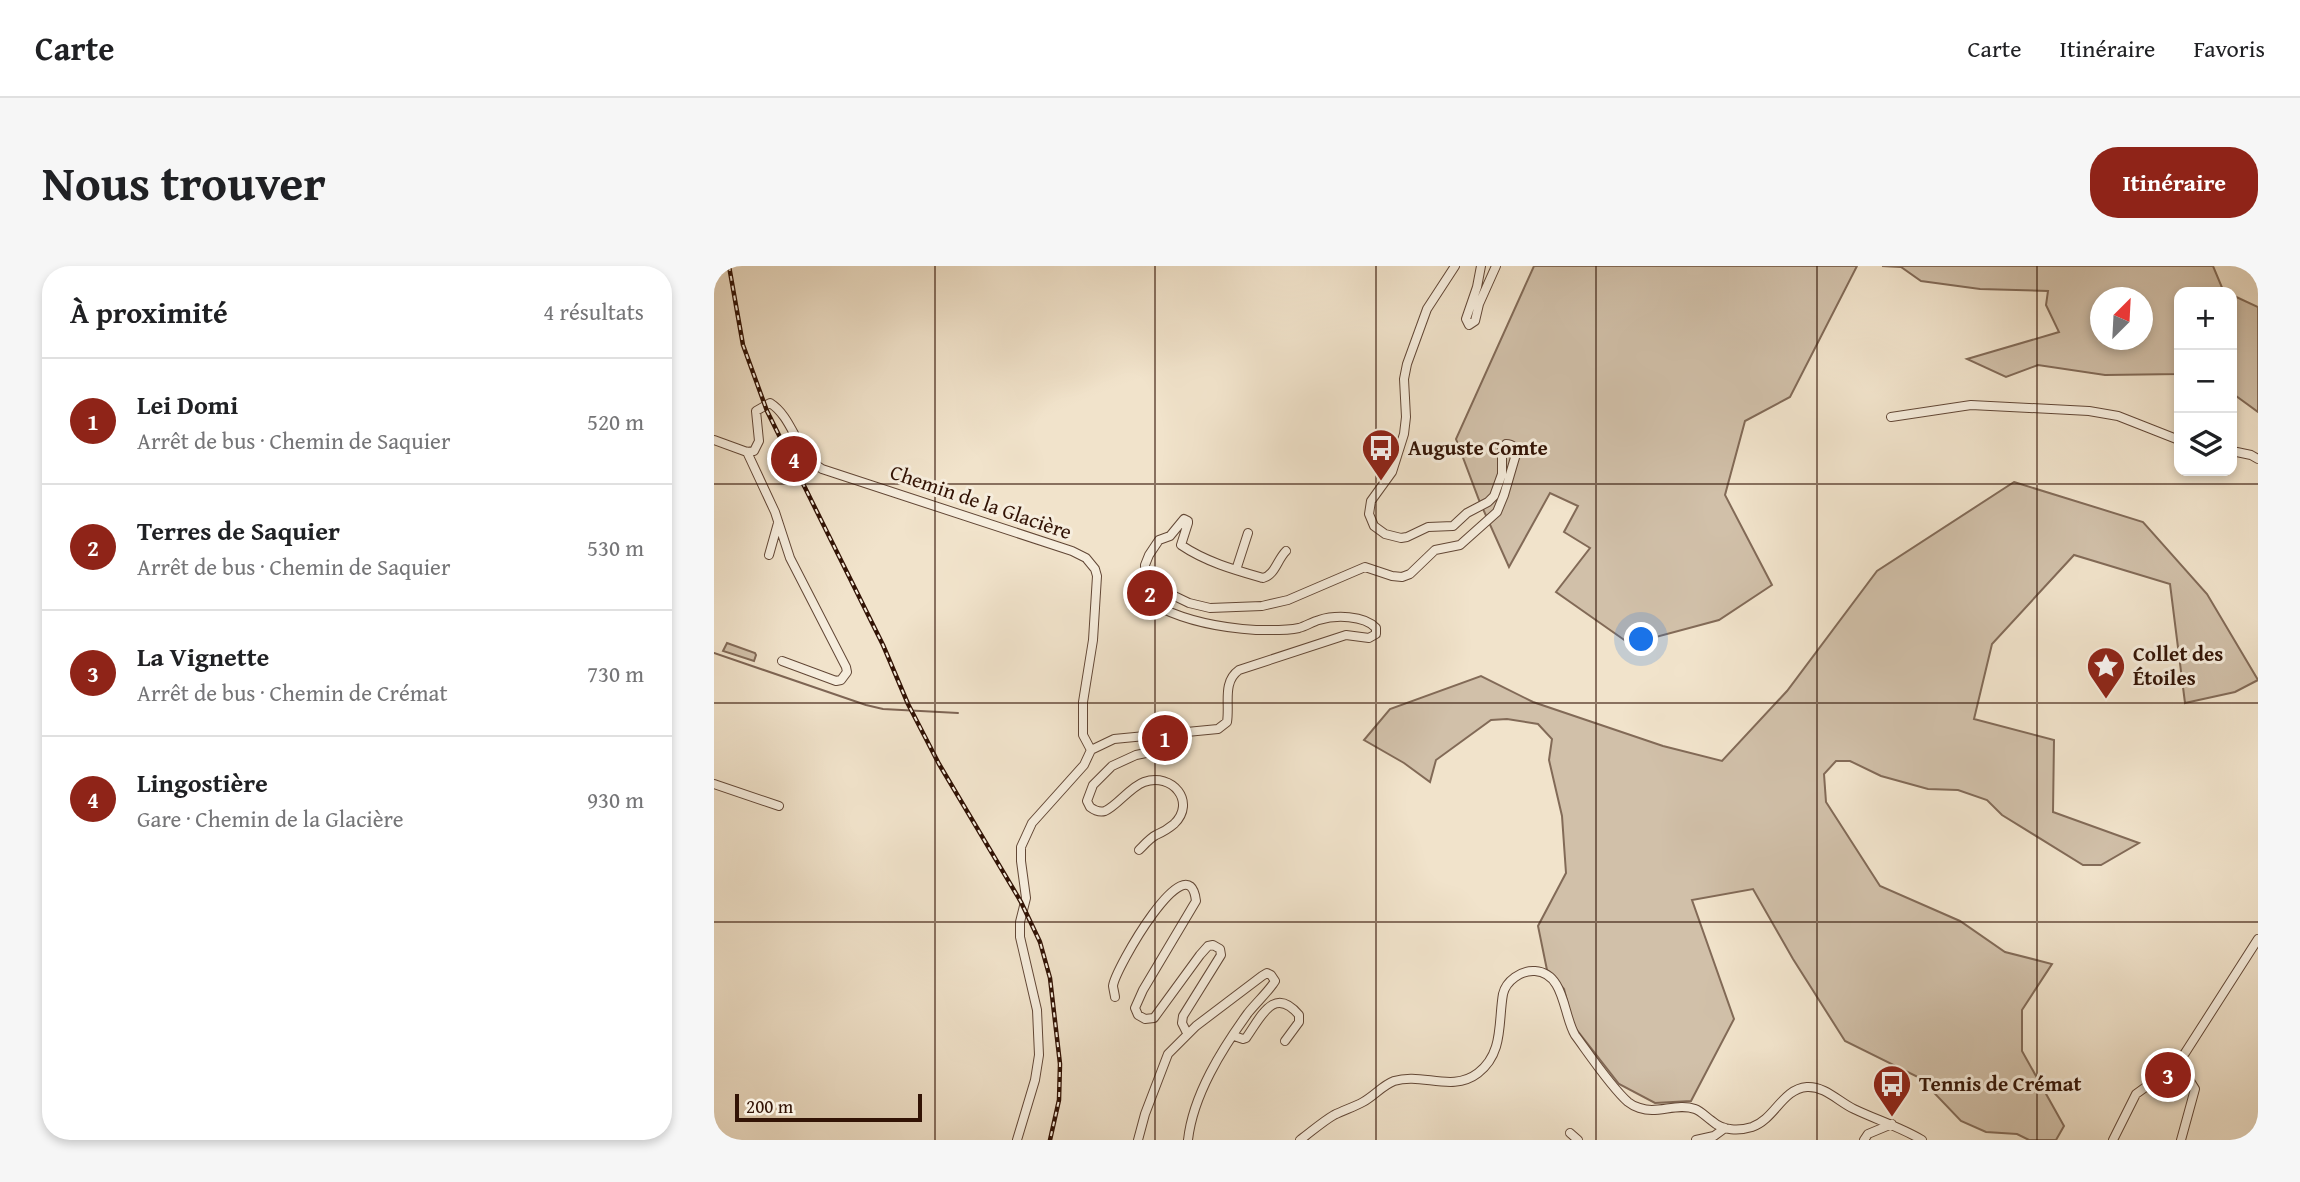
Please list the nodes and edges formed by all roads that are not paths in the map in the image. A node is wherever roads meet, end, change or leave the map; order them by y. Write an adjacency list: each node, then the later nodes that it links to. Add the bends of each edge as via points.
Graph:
1 (1455, 266): 15 (street, via 1427,309 1407,364 1400,451 1392,472 1371,501 1369,514 1378,530 1401,538 1428,527 1453,526 1494,496 1502,474 1503,448 1509,444 1516,454 1504,495 1488,522 1460,545 1435,550 1402,577 1365,567 1274,604 1210,608 1161,591 1155,596)
2 (1481, 266): 3 (street, via 1466,319 1469,324 1475,321)
3 (1496, 266)
4 (1891, 416): 5 (street, via 1971,405 2089,411 2118,416)
5 (2174, 438)
6 (714, 440): 7 (street)
7 (747, 452): 10 (street); 18 (street, Chemin de la Glacière, via 759,443 756,411 770,403 809,460 822,469 1086,558 1095,569 1098,585 1083,702 1083,730)
8 (2237, 452): 9 (street)
9 (2258, 459)
10 (778, 523): 13 (street); 16 (street, via 790,558 847,672 836,681)
11 (1248, 533): 14 (street)
12 (1286, 551): 14 (street, via 1268,578)
13 (769, 555)
14 (1236, 570): 15 (street, via 1183,547 1188,523 1184,519 1170,537 1159,540 1145,565 1146,600 1150,606)
15 (1156, 605): 17 (street, via 1226,627 1287,629 1323,619 1353,618 1376,628 1372,638 1346,635 1239,670 1229,684 1225,724 1212,730)
16 (782, 662)
17 (1182, 732): 18 (street, via 1114,739); 21 (street, via 1171,748 1136,755 1112,766 1088,796 1090,807 1105,811 1144,782 1157,780 1177,788 1184,804 1180,818)
18 (1092, 747): 31 (street, via 1084,765 1030,827 1021,847 1026,898 1020,937 1037,1010 1039,1055)
19 (714, 784): 20 (street)
20 (779, 806)
21 (1139, 850)
22 (2258, 939): 27 (street)
23 (1115, 996): 24 (street, via 1113,986 1126,957 1154,911 1175,888 1191,888 1196,901 1135,1008 1145,1019 1154,1018 1200,954 1213,945 1221,955 1182,1016)
24 (1187, 1033): 25 (street, via 1266,973 1271,975 1275,981); 32 (street, via 1168,1054)
25 (1234, 1037): 26 (street, via 1246,1038 1260,1017 1281,1001 1299,1015); 33 (street, via 1207,1082)
26 (1285, 1041)
27 (2172, 1068): 39 (street, via 2136,1094); 40 (street, via 2195,1089)
28 (1892, 1124): 29 (street, via 1857,1111 1819,1088 1803,1087 1790,1093 1756,1125); 37 (street); 38 (street)
29 (1725, 1128): 34 (street, via 1695,1109 1651,1111 1627,1101 1569,1025 1556,984 1536,971 1520,974 1503,992 1497,1042 1476,1075 1451,1082 1394,1081); 36 (street)
30 (1570, 1133): 35 (street)
31 (1017, 1140)
32 (1139, 1140)
33 (1188, 1140)
34 (1300, 1140)
35 (1578, 1140)
36 (1696, 1140)
37 (1864, 1140)
38 (1922, 1140)
39 (2113, 1140)
40 (2181, 1140)

